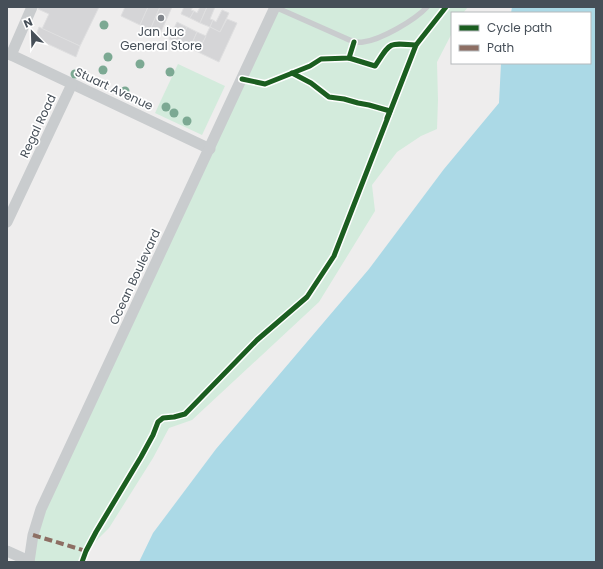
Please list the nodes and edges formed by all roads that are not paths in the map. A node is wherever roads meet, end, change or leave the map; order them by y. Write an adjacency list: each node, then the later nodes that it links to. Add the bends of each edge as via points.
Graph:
1 (32, 7): 4 (street)
2 (275, 7): 3 (lane, via 354,42 364,42 413,20); 6 (street, Ocean Boulevard)
3 (427, 7)
4 (9, 54): 5 (street, Stuart Avenue)
5 (72, 84): 6 (street, Stuart Avenue); 7 (street, Regal Road)
6 (210, 149): 9 (street, Ocean Boulevard, via 42,509 33,535)
7 (7, 222)
8 (7, 551): 9 (street)
9 (29, 562)

